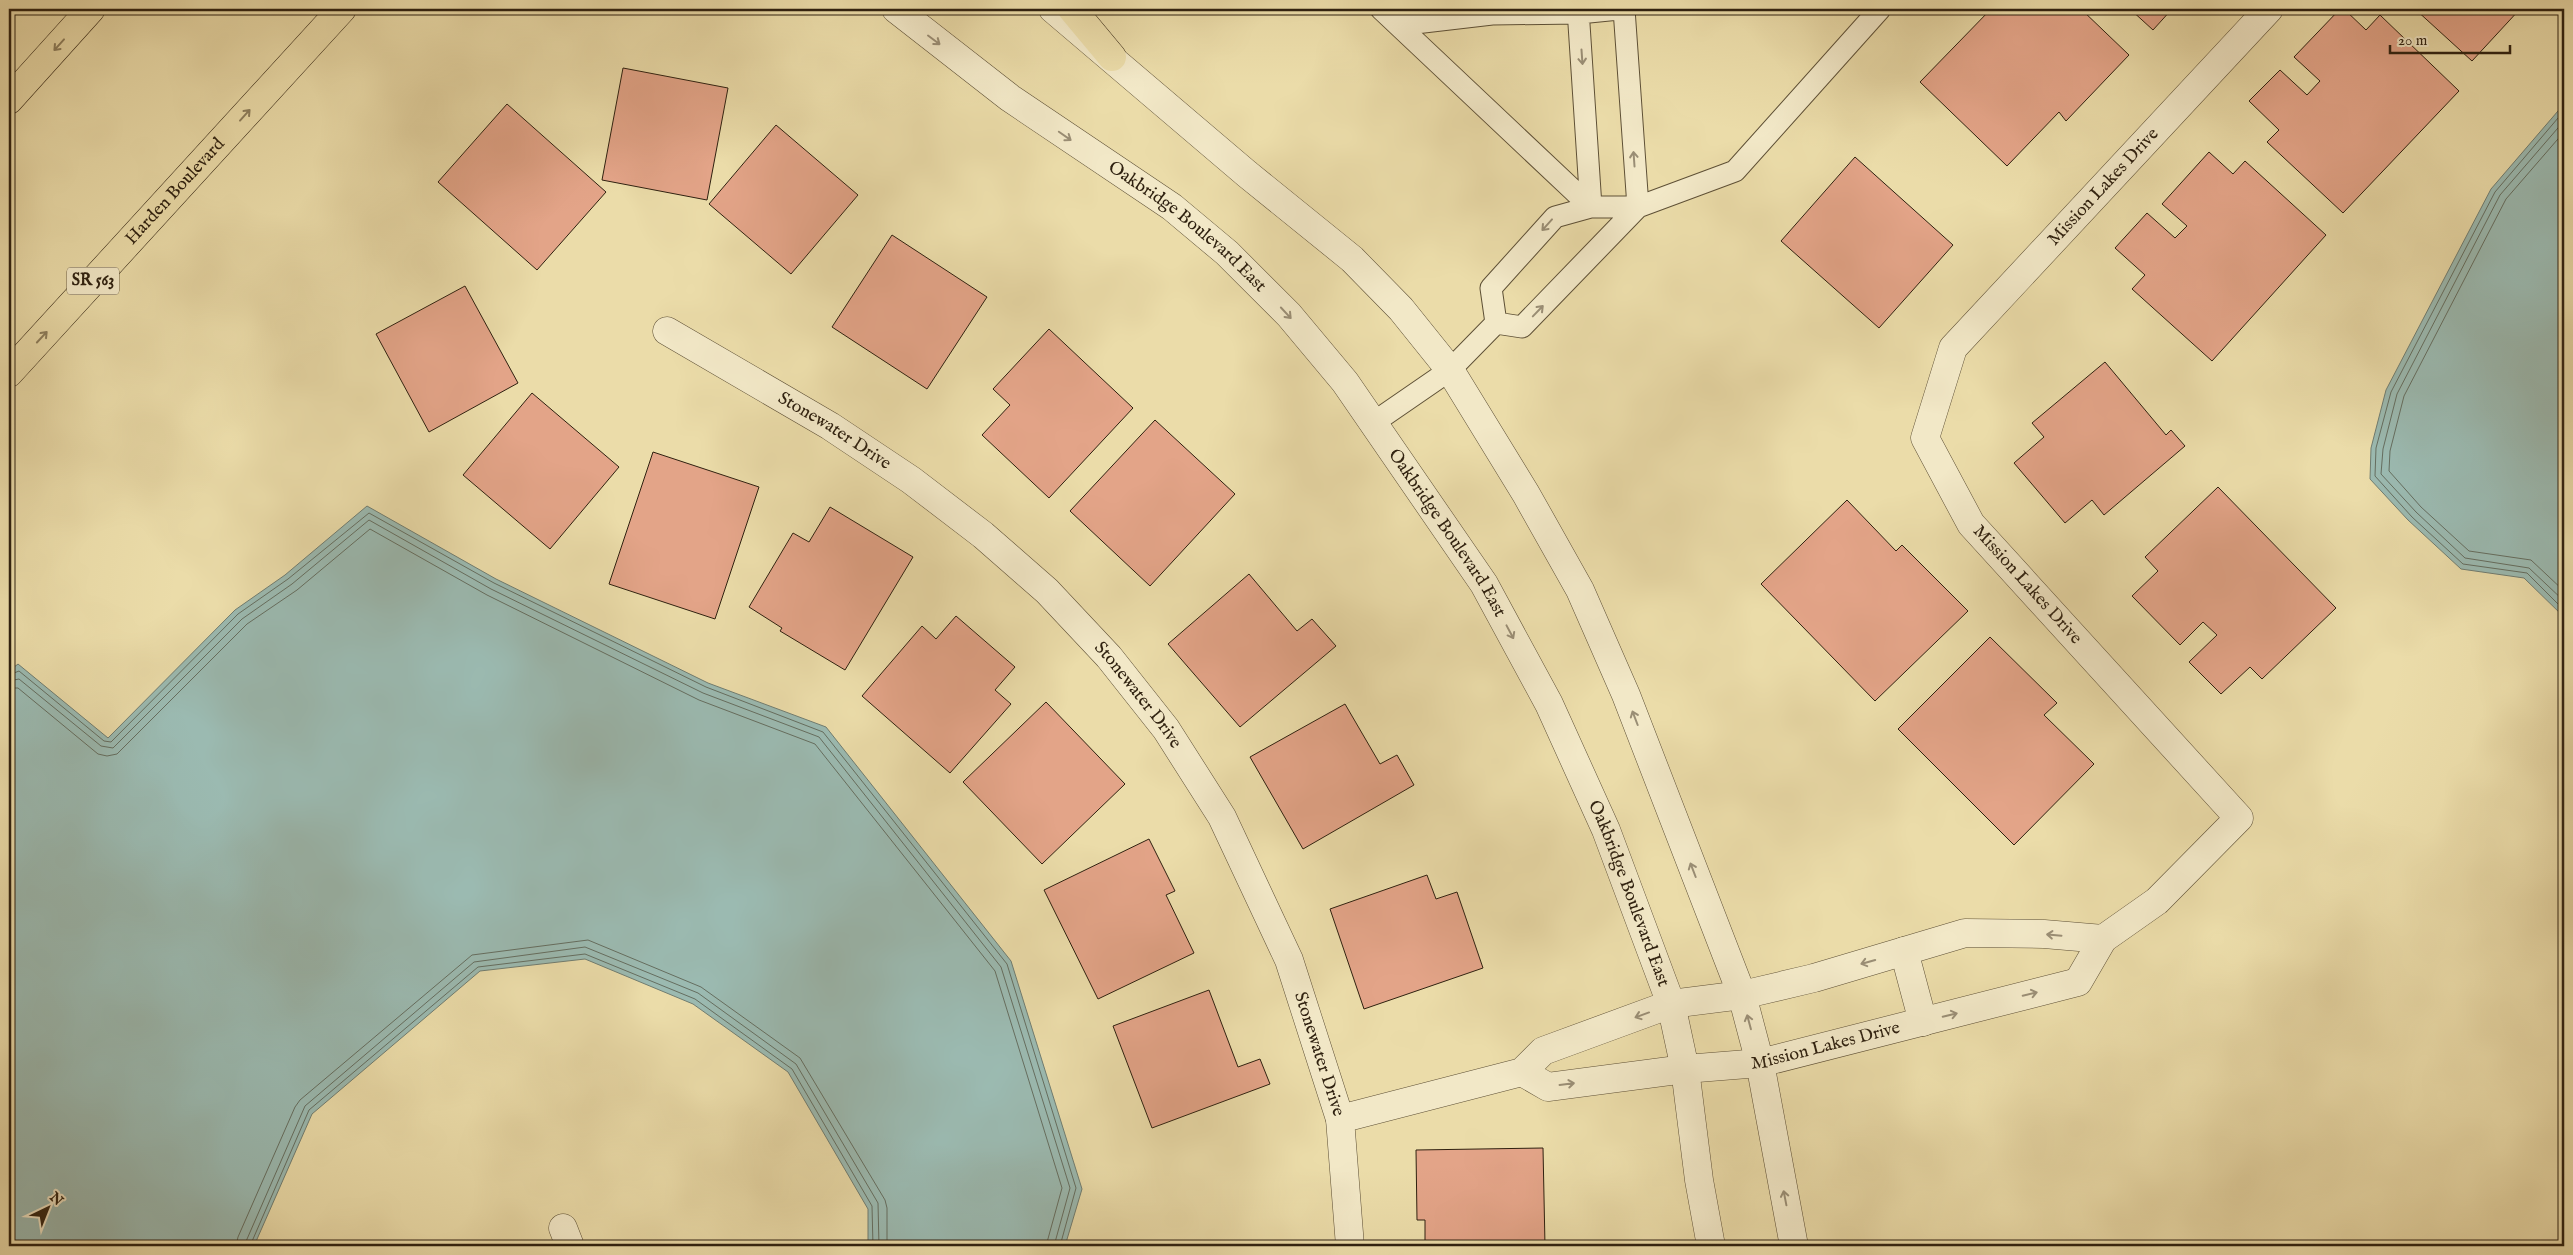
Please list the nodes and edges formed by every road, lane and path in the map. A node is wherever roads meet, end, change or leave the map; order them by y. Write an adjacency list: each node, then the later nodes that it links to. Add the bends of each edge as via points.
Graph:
1 (91, 9): 14 (main road, one-way to 14)
2 (342, 9): 20 (main road, Harden Boulevard / SR 563, one-way to 2)
3 (896, 9): 21 (street, Oakbridge Boulevard East, one-way to 21, via 1010,98 1172,207 1220,247 1289,315 1345,382)
4 (1054, 9): 13 (street)
5 (1072, 9): 13 (main road)
6 (1381, 9): 12 (lane)
7 (1619, 9): 11 (lane)
8 (1624, 9): 16 (lane, one-way to 8)
9 (1880, 9): 16 (lane, via 1736,171)
10 (2269, 9): 22 (street, Mission Lakes Drive, via 1953,348 1925,438 1971,524 2239,818 2158,901)
11 (1579, 11): 12 (lane, via 1492,14); 15 (lane, one-way to 15)
12 (1398, 25): 15 (lane)
13 (1112, 57): 19 (street, via 1247,174 1352,259 1400,309)
14 (9, 100)
15 (1591, 207): 16 (lane); 17 (lane, one-way to 17, via 1555,217 1491,288)
16 (1638, 207): 17 (lane, one-way to 16, via 1522,327)
17 (1496, 323): 19 (lane)
18 (667, 331): 30 (street, Stonewater Drive, via 830,426 911,480 983,535 1046,591 1109,657 1166,729 1222,817 1289,960)
19 (1450, 370): 21 (lane); 24 (street, one-way to 19, via 1626,695 1580,590)
20 (9, 373)
21 (1373, 423): 25 (street, Oakbridge Boulevard East, one-way to 25, via 1484,584 1549,704 1606,830)
22 (2103, 938): 23 (street, one-way to 23, via 1966,933); 26 (street, Mission Lakes Drive, one-way to 22, via 2078,982)
23 (1904, 951): 24 (street, one-way to 24, via 1814,978); 26 (street)
24 (1742, 994): 25 (street); 27 (street, one-way to 24)
25 (1671, 1004): 28 (street, Oakbridge Boulevard East); 29 (street, one-way to 29, via 1543,1051)
26 (1922, 1022): 27 (street, Mission Lakes Drive)
27 (1760, 1063): 28 (street, Mission Lakes Drive); 33 (street, one-way to 27)
28 (1685, 1069): 29 (street, Mission Lakes Drive, one-way to 28, via 1548,1087); 32 (street, Oakbridge Boulevard East, via 1699,1180)
29 (1522, 1072): 30 (street)
30 (1340, 1119): 31 (street, Stonewater Drive)
31 (1350, 1246)
32 (1712, 1246)
33 (1794, 1246)

